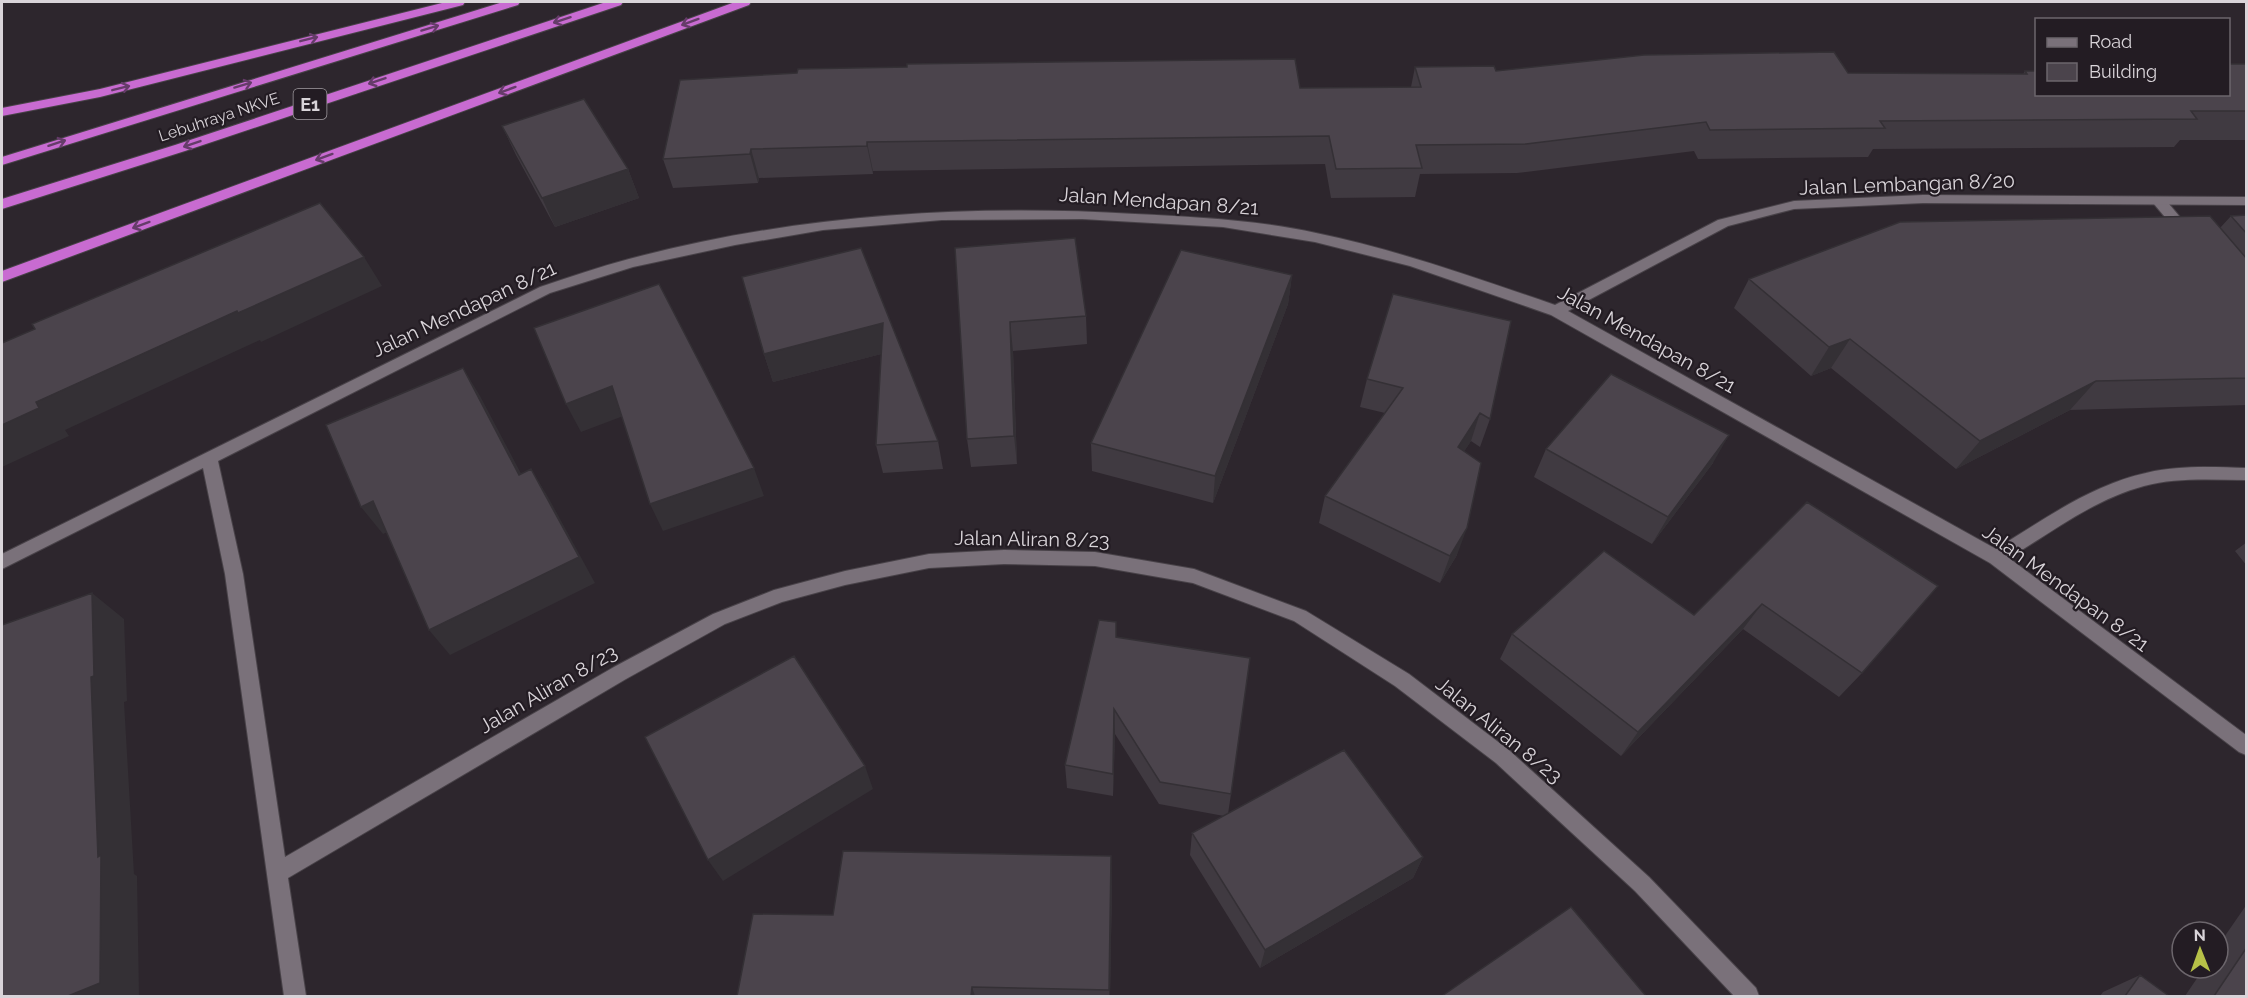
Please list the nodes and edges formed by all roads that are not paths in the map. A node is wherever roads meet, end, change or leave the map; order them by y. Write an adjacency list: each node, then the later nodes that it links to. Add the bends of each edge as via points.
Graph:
1 (459, 2): 5 (highway, one-way to 1, via 100,93)
2 (514, 2): 6 (highway, Lebuhraya NKVE / E1, one-way to 2)
3 (617, 2): 9 (highway, Lebuhraya NKVE / E1, one-way to 9)
4 (745, 2): 11 (highway, one-way to 11)
5 (2, 112)
6 (2, 161)
7 (2158, 201): 8 (street, Jalan Lembangan 8/20); 10 (street); 12 (street, Jalan Lembangan 8/20, via 1923,199 1794,206 1723,223)
8 (2247, 201)
9 (2, 204)
10 (2195, 245)
11 (2, 277)
12 (1556, 311): 13 (street, Jalan Mendapan 8/21, via 1414,262 1315,237 1223,223 1082,215 942,216 823,226 631,263 545,290); 15 (street, Jalan Mendapan 8/21)
13 (209, 457): 16 (street, Jalan Mendapan 8/21); 18 (street, via 234,574)
14 (2247, 474): 15 (street, via 2167,475 2118,487)
15 (1996, 558): 17 (street, Jalan Mendapan 8/21)
16 (2, 562)
17 (2247, 746)
18 (277, 873): 19 (street); 20 (street, Jalan Aliran 8/23, via 620,673 719,619 780,595 929,561 1004,557 1095,559 1194,576 1300,616 1402,680 1503,757 1564,812 1642,884)
19 (295, 996)
20 (1748, 996)

